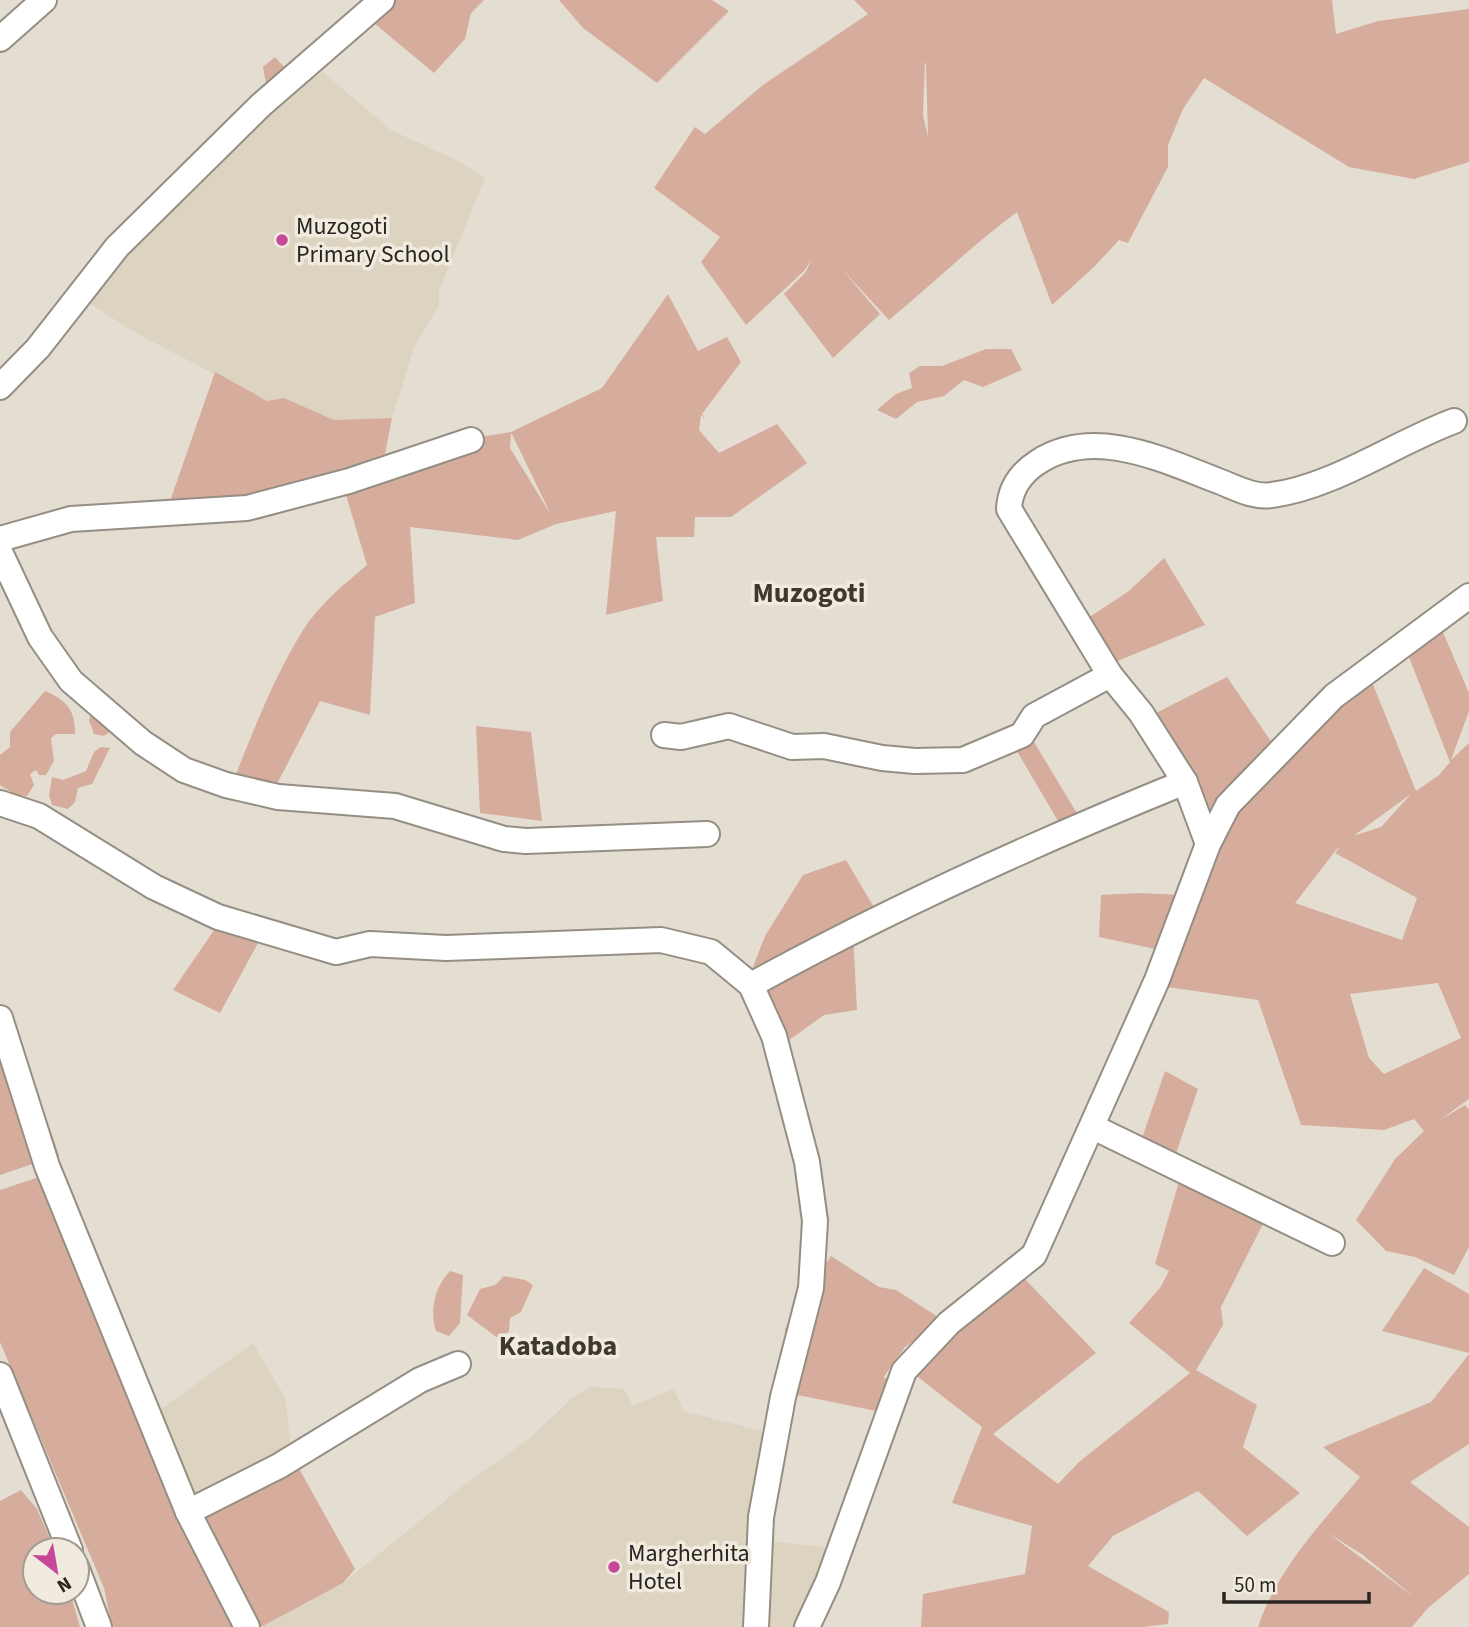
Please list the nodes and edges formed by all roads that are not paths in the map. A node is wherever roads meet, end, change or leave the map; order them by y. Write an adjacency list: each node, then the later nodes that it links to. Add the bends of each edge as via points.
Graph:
1 (44, 0): 3 (street)
2 (382, 0): 4 (street, via 261,105 117,247 38,348)
3 (0, 39)
4 (0, 387)
5 (1454, 421): 10 (street, via 1312,485 1270,496 1108,446 1068,449 1028,468 1017,480 1009,509)
6 (471, 440): 7 (street, via 349,481 247,508 71,519)
7 (0, 539)
8 (0, 552): 15 (street, via 40,637 71,681 143,743 184,770 278,797 396,806 504,839)
9 (1469, 596): 12 (street, via 1357,676)
10 (1110, 675): 11 (street, via 1034,716 1022,735 963,760 915,761 824,746 792,747 729,726 681,737); 13 (street, via 1141,713)
11 (664, 735)
12 (1248, 782): 13 (street); 16 (street, via 1222,814)
13 (1190, 791): 16 (street); 17 (street, via 1024,849 844,933)
14 (0, 803): 17 (street, via 39,816 154,887 218,918 336,952 370,944 446,948 661,940 711,952)
15 (707, 834)
16 (1208, 844): 19 (street, via 1157,980)
17 (751, 985): 28 (street, via 774,1036 814,1189 816,1245 811,1288 783,1397 761,1517)
18 (0, 1018): 23 (street, via 47,1166)
19 (1093, 1127): 20 (street); 29 (street, via 1032,1259 949,1323 905,1371 828,1582)
20 (1332, 1243)
21 (458, 1364): 23 (street, via 420,1380 312,1447)
22 (0, 1375): 24 (street)
23 (188, 1512): 27 (street)
24 (63, 1536)
25 (91, 1606): 26 (street)
26 (99, 1627)
27 (247, 1627)
28 (756, 1627)
29 (807, 1627)

